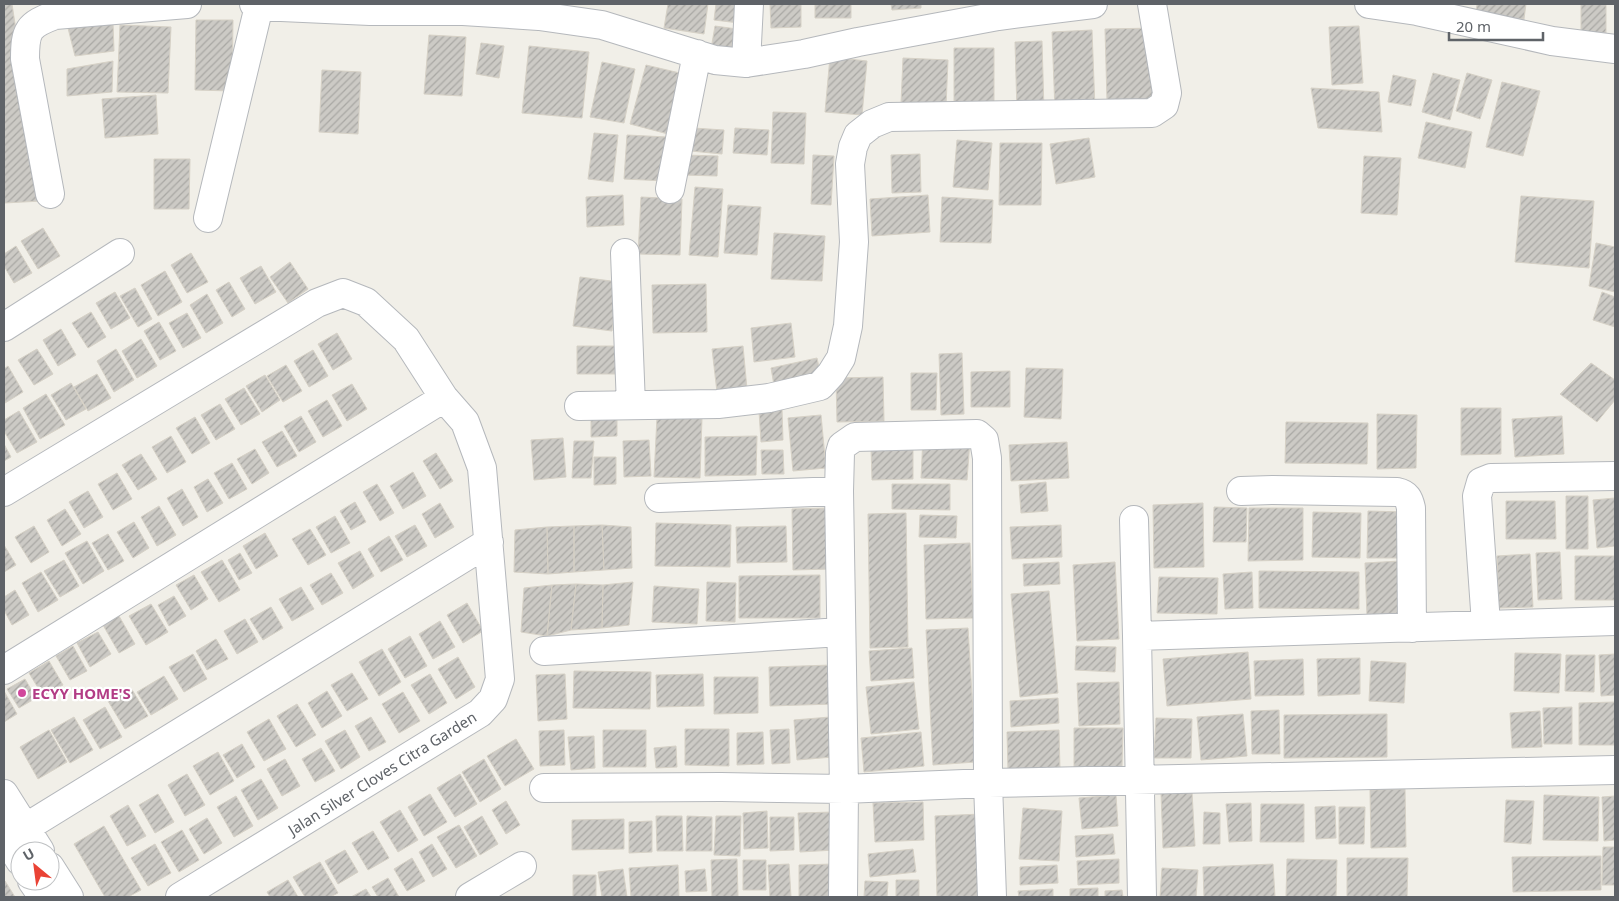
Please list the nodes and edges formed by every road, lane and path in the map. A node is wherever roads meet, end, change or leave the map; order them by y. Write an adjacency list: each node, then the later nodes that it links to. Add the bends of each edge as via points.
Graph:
1 (187, 4): 12 (street, via 55,15 36,22 30,29 25,39 25,59)
2 (749, 4): 10 (street)
3 (1093, 4): 10 (street, via 998,16)
4 (1152, 4): 18 (street, via 1167,93 1164,105 1152,113 889,117 858,135 850,164 854,242 848,326 841,358 820,386 769,398 718,404)
5 (1369, 4): 7 (street)
6 (256, 5): 9 (street, via 539,16 602,25); 13 (street)
7 (1417, 8): 8 (street, via 1552,41)
8 (1615, 49)
9 (697, 54): 10 (street, via 715,60); 11 (street)
10 (746, 63)
11 (670, 188)
12 (50, 194)
13 (208, 218)
14 (120, 253): 16 (street)
15 (625, 253): 18 (street)
16 (4, 327)
17 (444, 398): 23 (street, Jalan Silver Cloves Citra Garden, via 406,339 366,302 343,292 317,303); 26 (street, Jalan Silver Cloves Citra Garden, via 465,422 482,468); 33 (street)
18 (631, 405): 19 (street)
19 (579, 406)
20 (1615, 476): 28 (street, via 1491,478 1481,482 1477,496)
21 (839, 491): 24 (street); 30 (street); 36 (street, via 842,446 855,438 977,434 984,440 987,458)
22 (1241, 491): 29 (street, via 1404,493 1411,508)
23 (4, 492)
24 (659, 498)
25 (1134, 520): 31 (street)
26 (488, 542): 41 (street); 45 (street, Jalan Silver Cloves Citra Garden, via 500,679 493,699 480,713)
27 (1615, 621): 28 (street)
28 (1486, 624): 29 (street)
29 (1412, 628): 31 (street)
30 (841, 632): 32 (street); 38 (street)
31 (1137, 636): 35 (street)
32 (544, 651)
33 (4, 670)
34 (1615, 770): 35 (street)
35 (1139, 780): 36 (street); 49 (street)
36 (988, 783): 38 (street); 48 (street)
37 (544, 788): 38 (street)
38 (844, 789): 47 (street)
39 (4, 794): 40 (street)
40 (16, 841)
41 (19, 841)
42 (522, 866): 46 (street)
43 (60, 883): 44 (street)
44 (69, 897)
45 (180, 897)
46 (470, 897)
47 (843, 897)
48 (992, 897)
49 (1142, 897)

